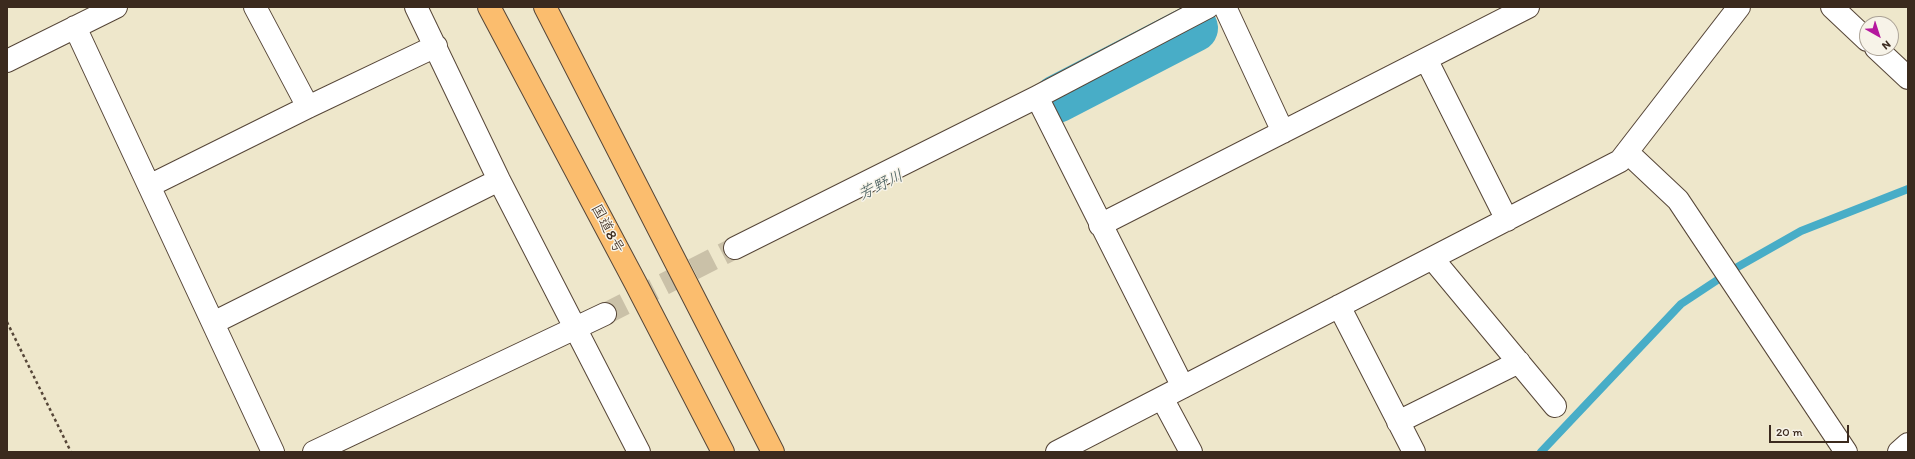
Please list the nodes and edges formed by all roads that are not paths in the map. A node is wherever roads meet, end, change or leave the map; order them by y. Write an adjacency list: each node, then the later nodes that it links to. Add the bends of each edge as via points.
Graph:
1 (116, 7): 11 (street)
2 (255, 7): 19 (street)
3 (416, 7): 13 (street)
4 (489, 7): 41 (highway, 国道8号)
5 (546, 7): 42 (highway)
6 (1208, 7): 18 (street)
7 (1225, 7): 20 (street)
8 (1528, 7): 15 (street)
9 (1739, 7): 21 (street)
10 (1832, 7): 12 (street)
11 (75, 27): 16 (street); 23 (street)
12 (1859, 32)
13 (436, 46): 19 (street); 22 (street)
14 (1885, 56): 17 (street)
15 (1426, 59): 20 (street); 24 (street)
16 (7, 61)
17 (1908, 78)
18 (1037, 96): 25 (street); 26 (street)
19 (308, 107): 23 (street)
20 (1283, 132): 25 (street)
21 (1627, 152): 24 (street, via 1620,161); 46 (street, via 1678,200)
22 (499, 180): 30 (street); 31 (street)
23 (149, 186): 30 (street)
24 (1507, 220): 27 (street)
25 (1100, 225): 33 (street)
26 (735, 248)
27 (1432, 258): 28 (street); 32 (street)
28 (1339, 306): 33 (street); 36 (street)
29 (605, 314): 31 (street)
30 (213, 324): 38 (street)
31 (575, 327): 39 (street); 40 (street)
32 (1519, 362): 35 (street); 36 (street)
33 (1183, 387): 34 (street)
34 (1162, 398): 43 (street); 44 (street)
35 (1555, 406)
36 (1398, 422): 45 (street)
37 (1908, 444): 47 (street)
38 (273, 452)
39 (314, 452)
40 (639, 452)
41 (723, 452)
42 (773, 452)
43 (1057, 452)
44 (1191, 452)
45 (1414, 452)
46 (1846, 452)
47 (1899, 452)

